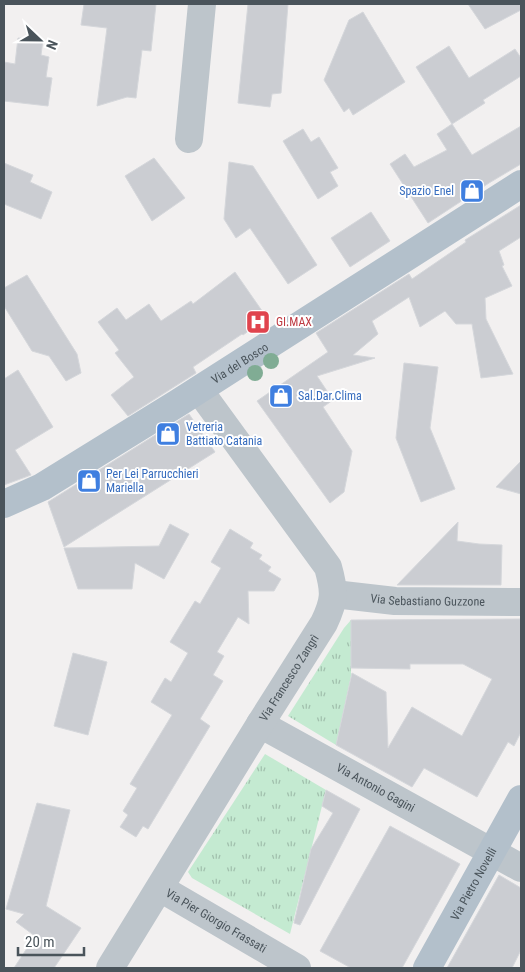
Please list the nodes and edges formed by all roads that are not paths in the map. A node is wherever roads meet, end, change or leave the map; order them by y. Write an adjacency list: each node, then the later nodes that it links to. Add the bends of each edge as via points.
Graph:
1 (202, 4): 2 (street)
2 (189, 139)
3 (521, 184): 4 (main road, Via del Bosco)
4 (199, 390): 5 (main road, Via del Bosco, via 42,487); 6 (street, Via Francesco Zangrì, via 328,567)
5 (4, 504)
6 (334, 594): 7 (street, Via Sebastiano Guzzone, via 396,601); 8 (street, Via Francesco Zangrì, via 324,623)
7 (521, 602)
8 (260, 724): 10 (street, Via Antonio Gagini); 12 (street, Via Francesco Zangrì)
9 (521, 799): 10 (main road, Via Pietro Novelli)
10 (492, 852): 11 (street, Via Antonio Gagini); 15 (main road, Via Pietro Novelli)
11 (521, 868)
12 (160, 888): 13 (street, Via Francesco Zangrì); 14 (street, Via Pier Giorgio Frassati)
13 (110, 968)
14 (297, 968)
15 (427, 968)

